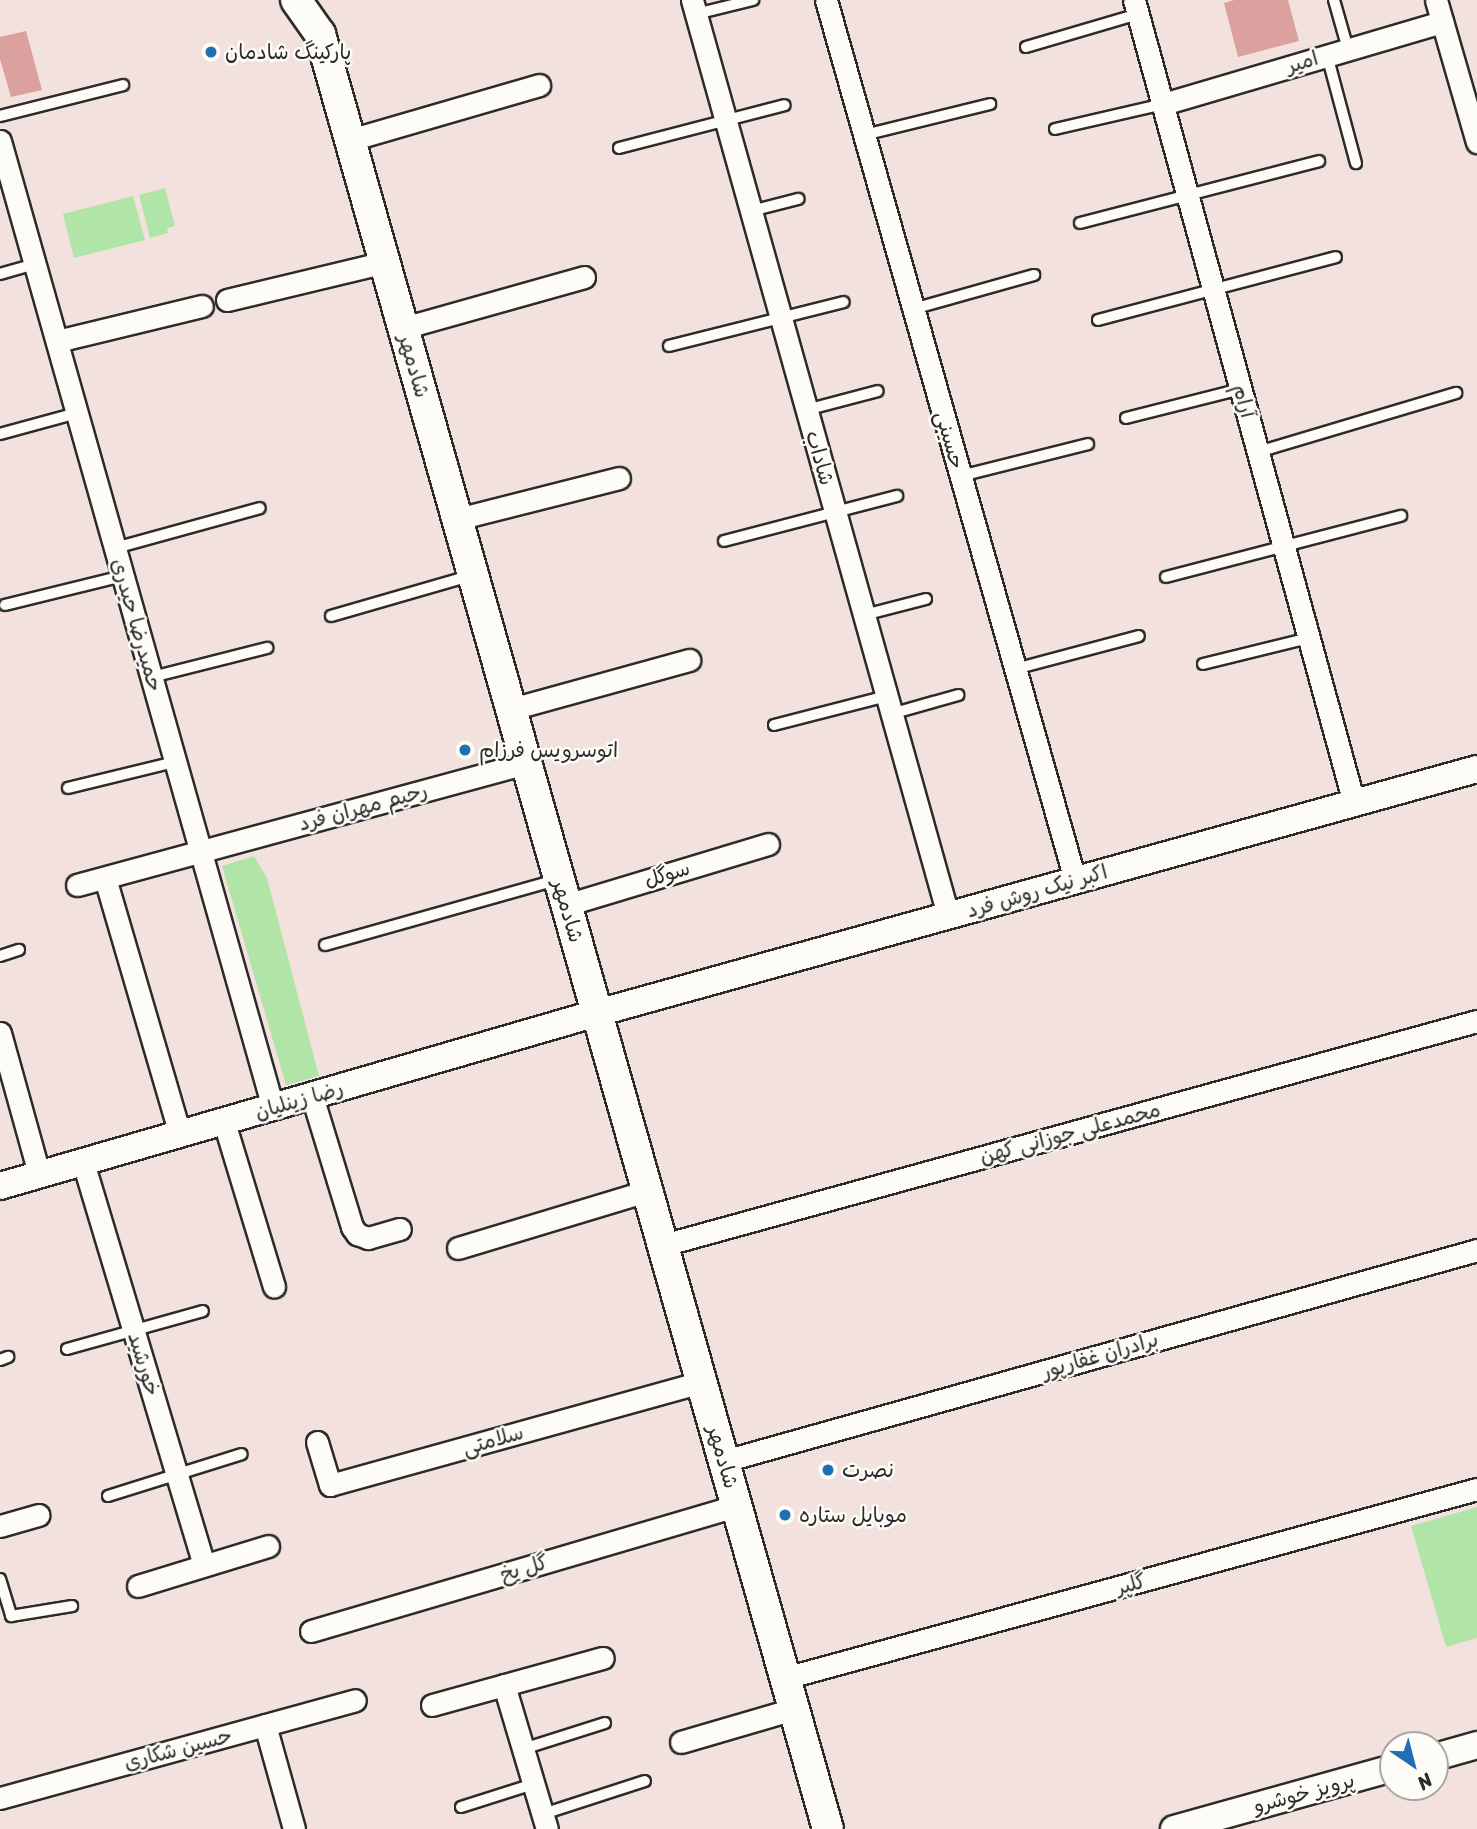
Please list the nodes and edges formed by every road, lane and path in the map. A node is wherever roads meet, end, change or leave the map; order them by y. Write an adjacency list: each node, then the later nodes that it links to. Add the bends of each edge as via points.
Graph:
1 (296, 0): 10 (main road, شادمهر)
2 (311, 0): 10 (main road)
3 (753, 0): 7 (lane)
4 (826, 0): 22 (street, حسینی)
5 (1334, 0): 12 (lane)
6 (1436, 0): 9 (street)
7 (694, 7): 20 (street, شاداب)
8 (1136, 7): 11 (lane); 17 (street, آرام)
9 (1442, 22): 12 (street, امیر); 24 (street)
10 (320, 34): 23 (main road, شادمهر)
11 (1026, 47)
12 (1348, 49): 13 (street, امیر)
13 (1327, 55): 17 (street, امیر); 28 (lane)
14 (123, 85): 19 (lane)
15 (539, 85): 23 (street)
16 (990, 104): 22 (lane)
17 (1163, 104): 21 (lane); 29 (street, آرام)
18 (785, 105): 20 (lane)
19 (0, 116)
20 (726, 121): 25 (lane); 31 (street, شاداب)
21 (1055, 130)
22 (864, 135): 43 (street, حسینی)
23 (350, 140): 34 (main road, شادمهر)
24 (1477, 142)
25 (619, 148)
26 (2, 152): 35 (street, حمیدرضا حیدری)
27 (1318, 161): 29 (lane)
28 (1356, 163)
29 (1188, 197): 32 (lane); 39 (street, آرام)
30 (798, 199): 31 (lane)
31 (751, 211): 44 (street, شاداب)
32 (1080, 223)
33 (1336, 257): 39 (lane)
34 (385, 262): 40 (street); 46 (main road, شادمهر)
35 (35, 264): 36 (lane); 47 (street, حمیدرضا حیدری)
36 (0, 274)
37 (1034, 275): 43 (lane)
38 (584, 277): 46 (street)
39 (1214, 292): 45 (lane); 49 (street, آرام)
40 (227, 300)
41 (844, 302): 44 (lane)
42 (202, 306): 47 (street)
43 (913, 309): 58 (street, حسینی)
44 (780, 317): 48 (lane); 52 (street, شاداب)
45 (1098, 320)
46 (403, 328): 64 (main road, شادمهر)
47 (57, 341): 53 (street, حمیدرضا حیدری)
48 (669, 346)
49 (1241, 389): 54 (lane); 57 (street, آرام)
50 (878, 391): 52 (lane)
51 (1456, 393): 57 (lane)
52 (806, 410): 62 (street, شاداب)
53 (77, 413): 55 (lane); 67 (street, حمیدرضا حیدری)
54 (1126, 418)
55 (0, 435)
56 (1088, 444): 58 (lane)
57 (1258, 452): 66 (street, آرام)
58 (961, 476): 80 (street, حسینی)
59 (619, 478): 64 (street)
60 (897, 496): 62 (lane)
61 (260, 508): 67 (lane)
62 (835, 512): 65 (lane); 73 (street, شاداب)
63 (1401, 516): 66 (lane)
64 (457, 519): 68 (main road, شادمهر)
65 (724, 541)
66 (1284, 547): 70 (lane); 76 (street, آرام)
67 (115, 548): 69 (street, حمیدرضا حیدری)
68 (473, 575): 74 (lane); 84 (main road, شادمهر)
69 (123, 576): 72 (lane); 81 (street, حمیدرضا حیدری)
70 (1166, 577)
71 (926, 600): 73 (lane)
72 (5, 605)
73 (864, 615): 83 (street, شاداب)
74 (331, 616)
75 (1139, 636): 80 (lane)
76 (1309, 638): 79 (lane); 90 (street, آرام)
77 (267, 648): 81 (lane)
78 (689, 660): 84 (street)
79 (1203, 664)
80 (1015, 669): 94 (street, حسینی)
81 (152, 677): 86 (street, حمیدرضا حیدری)
82 (958, 695): 83 (lane)
83 (889, 705): 85 (lane); 97 (street, شاداب)
84 (511, 709): 87 (main road, شادمهر)
85 (774, 725)
86 (175, 762): 89 (lane); 92 (street, حمیدرضا حیدری)
87 (526, 762): 92 (street, رحیم مهران فرد); 96 (main road, شادمهر)
88 (1477, 769): 90 (street, اکبر نیک روش فرد)
89 (68, 789)
90 (1354, 803): 94 (street, اکبر نیک روش فرد)
91 (768, 844): 96 (street, سوگل)
92 (201, 851): 93 (street, رحیم مهران فرد); 105 (street, حمیدرضا حیدری)
93 (105, 878): 95 (street, رحیم مهران فرد); 107 (street)
94 (1075, 880): 97 (street, اکبر نیک روش فرد)
95 (77, 885)
96 (563, 892): 98 (lane); 101 (main road, شادمهر)
97 (948, 915): 101 (street, اکبر نیک روش فرد)
98 (325, 945)
99 (19, 950): 100 (lane)
100 (0, 956)
101 (597, 1013): 104 (street, رضا زینلیان); 111 (main road, شادمهر)
102 (1477, 1021): 113 (street, محمدعلی جوزانی کهن)
103 (0, 1033): 109 (street)
104 (312, 1096): 105 (street, رضا زینلیان); 112 (street, via 352,1227 368,1238)
105 (274, 1108): 106 (street, رضا زینلیان)
106 (225, 1122): 107 (street, رضا زینلیان); 116 (street)
107 (180, 1134): 108 (street, رضا زینلیان)
108 (83, 1162): 109 (street, رضا زینلیان); 118 (street, خورشید)
109 (39, 1174): 110 (street, رضا زینلیان)
110 (0, 1186)
111 (647, 1191): 113 (main road, شادمهر); 114 (street)
112 (400, 1230)
113 (663, 1245): 120 (main road, شادمهر)
114 (458, 1248)
115 (1477, 1250): 123 (street, برادران غفارپور)
116 (274, 1287)
117 (203, 1311): 118 (lane)
118 (134, 1330): 119 (lane); 124 (street, خورشید)
119 (67, 1349)
120 (701, 1382): 121 (street, سلامتی, via 330,1485); 123 (main road, شادمهر)
121 (317, 1441)
122 (242, 1454): 124 (lane)
123 (724, 1461): 127 (main road, شادمهر)
124 (177, 1474): 126 (lane); 131 (street, خورشید)
125 (1477, 1489): 137 (street, گلپر)
126 (108, 1496)
127 (736, 1506): 135 (street, گل یخ); 137 (main road, شادمهر)
128 (38, 1515): 129 (street)
129 (0, 1526)
130 (268, 1546): 131 (street)
131 (204, 1565): 133 (street)
132 (0, 1579): 134 (lane, via 11,1616)
133 (138, 1586)
134 (72, 1606)
135 (311, 1631)
136 (603, 1658): 138 (street)
137 (786, 1678): 141 (main road, شادمهر)
138 (504, 1685): 140 (street); 146 (street)
139 (355, 1700): 143 (street, حسین شکاری)
140 (432, 1705)
141 (794, 1709): 144 (street); 156 (main road, شادمهر)
142 (605, 1723): 146 (lane)
143 (265, 1725): 151 (street, حسین شکاری); 155 (street)
144 (681, 1742)
145 (1476, 1748): 147 (street)
146 (523, 1749): 150 (street)
147 (1449, 1754)
148 (1379, 1773): 154 (street, پرویز خوشرو)
149 (645, 1781): 153 (lane)
150 (533, 1784): 152 (lane); 153 (street)
151 (0, 1798)
152 (461, 1807)
153 (545, 1821)
154 (1228, 1822): 157 (street, پرویز خوشرو)
155 (294, 1829)
156 (828, 1829)
157 (1174, 1829)

